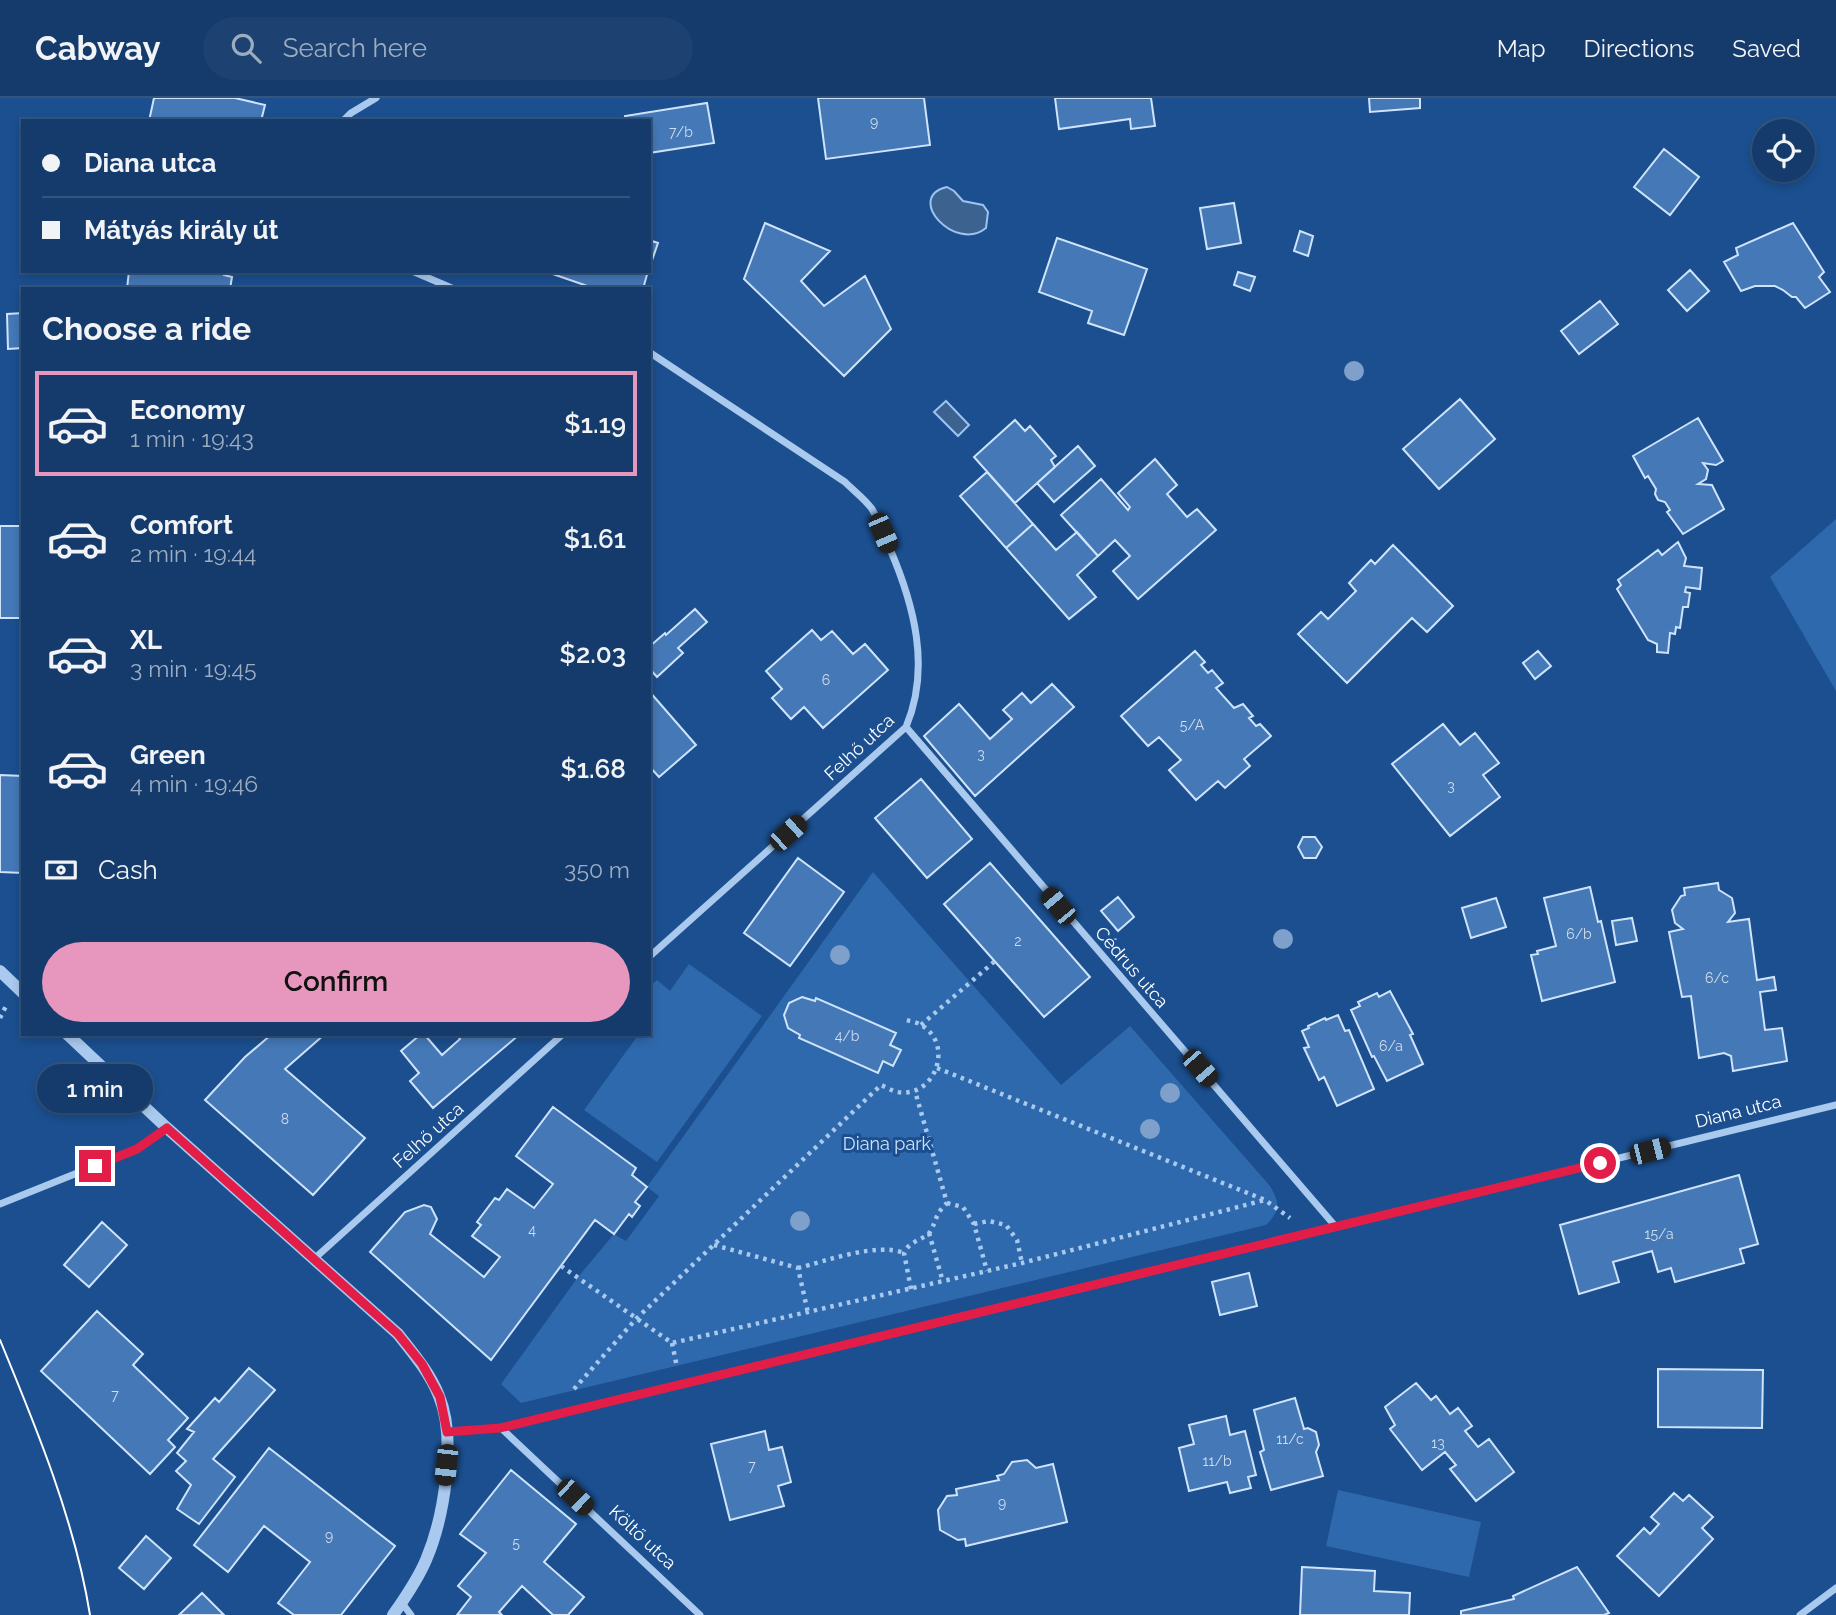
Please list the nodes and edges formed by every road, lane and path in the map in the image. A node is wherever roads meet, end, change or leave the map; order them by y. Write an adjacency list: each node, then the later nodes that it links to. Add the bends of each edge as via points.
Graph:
1 (376, 98): 2 (street)
2 (346, 119)
3 (417, 273): 4 (street)
4 (449, 287)
5 (651, 353): 6 (street, Felhő utca, via 845,482 872,509 900,573 916,628 918,678)
6 (906, 727): 7 (street, Felhő utca); 22 (street, Cédrus utca)
7 (651, 955)
8 (995, 961): 12 (path)
9 (0, 971): 10 (street)
10 (21, 991)
11 (905, 1020): 12 (path)
12 (921, 1025): 15 (path, via 934,1036)
13 (69, 1036): 18 (street)
14 (561, 1036): 26 (street, Felhő utca)
15 (937, 1068): 16 (path, via 928,1083); 27 (path, via 1265,1200)
16 (915, 1091): 19 (path); 24 (path, via 897,1092 881,1085)
17 (1836, 1105): 22 (street, Diana utca)
18 (167, 1128): 20 (street, via 137,1149); 26 (street)
19 (947, 1203): 21 (path, via 963,1207); 23 (path, via 938,1211)
20 (0, 1204)
21 (974, 1223): 27 (path, via 1006,1225 1017,1240); 30 (path)
22 (1336, 1227): 35 (street, Diana utca)
23 (929, 1233): 25 (path); 31 (path)
24 (713, 1245): 29 (path); 34 (path)
25 (904, 1253): 29 (path, via 894,1249 862,1253); 32 (path)
26 (314, 1259): 37 (street, via 398,1334 422,1364 440,1397)
27 (1022, 1263): 30 (path)
28 (561, 1266): 34 (path)
29 (798, 1268): 33 (path)
30 (987, 1270): 31 (path)
31 (943, 1282): 32 (path)
32 (911, 1289): 33 (path)
33 (808, 1313): 34 (path, via 672,1343)
34 (636, 1319): 35 (path)
35 (550, 1416): 36 (street, Diana utca)
36 (500, 1428): 37 (street, Diana utca); 42 (street, Költő utca)
37 (447, 1432): 39 (street, via 436,1529 426,1560)
38 (1836, 1588): 43 (street)
39 (402, 1603): 40 (street); 41 (street)
40 (393, 1615)
41 (411, 1615)
42 (700, 1615)
43 (1800, 1615)

